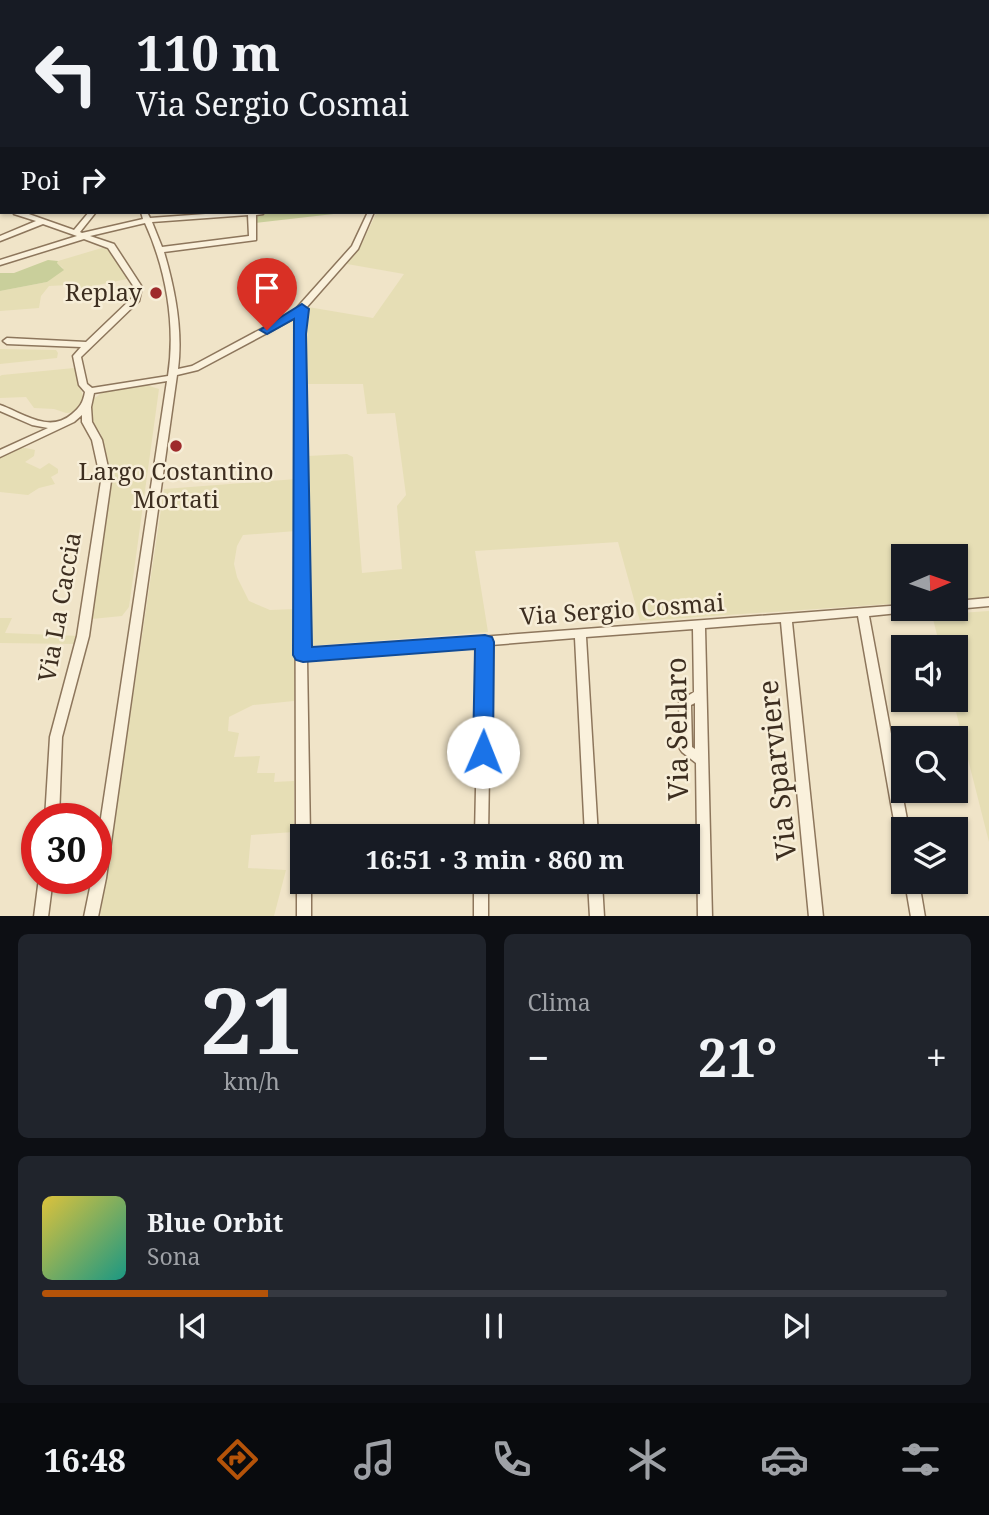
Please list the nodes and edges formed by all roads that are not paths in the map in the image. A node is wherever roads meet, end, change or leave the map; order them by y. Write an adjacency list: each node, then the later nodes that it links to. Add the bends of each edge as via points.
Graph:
1 (23, 214): 6 (street)
2 (92, 214): 7 (street)
3 (144, 214): 7 (street); 9 (street)
4 (256, 214): 9 (street, via 253,238)
5 (370, 214): 11 (street, via 355,247)
6 (44, 221): 7 (street); 8 (street)
7 (82, 234): 10 (street); 15 (street, via 118,252 138,287 114,323)
8 (0, 239)
9 (158, 250): 16 (street, via 174,307)
10 (0, 263)
11 (302, 309): 12 (street); 13 (street)
12 (267, 330): 13 (street, via 284,327); 16 (street)
13 (299, 334): 30 (street)
14 (7, 341): 15 (street)
15 (86, 345): 17 (street, via 77,363 83,385)
16 (172, 376): 17 (street); 42 (street)
17 (90, 391): 18 (street)
18 (86, 407): 20 (street); 31 (street, Via La Caccia, via 106,481 83,636 56,737)
19 (0, 408): 20 (street, via 35,423)
20 (58, 426): 21 (street)
21 (0, 454)
22 (989, 603): 23 (street)
23 (968, 604)
24 (891, 610): 25 (street, Via Sergio Cosmai)
25 (863, 612): 26 (street, Via Sergio Cosmai); 32 (street)
26 (786, 618): 27 (street, Via Sergio Cosmai); 47 (street, Via Sparviere)
27 (699, 625): 28 (street, Via Sergio Cosmai); 46 (street, Via Sellaro)
28 (580, 634): 29 (street, Via Sergio Cosmai); 35 (street)
29 (485, 642): 30 (street, Via Sergio Cosmai); 34 (street)
30 (303, 655): 33 (street)
31 (53, 803)
32 (900, 817)
33 (303, 824)
34 (482, 824)
35 (591, 824)
36 (44, 894): 41 (street)
37 (304, 894): 43 (street)
38 (481, 894): 44 (street)
39 (595, 894): 45 (street)
40 (914, 894): 48 (street)
41 (41, 916)
42 (91, 916)
43 (304, 916)
44 (481, 916)
45 (597, 916)
46 (705, 916)
47 (816, 916)
48 (918, 916)

